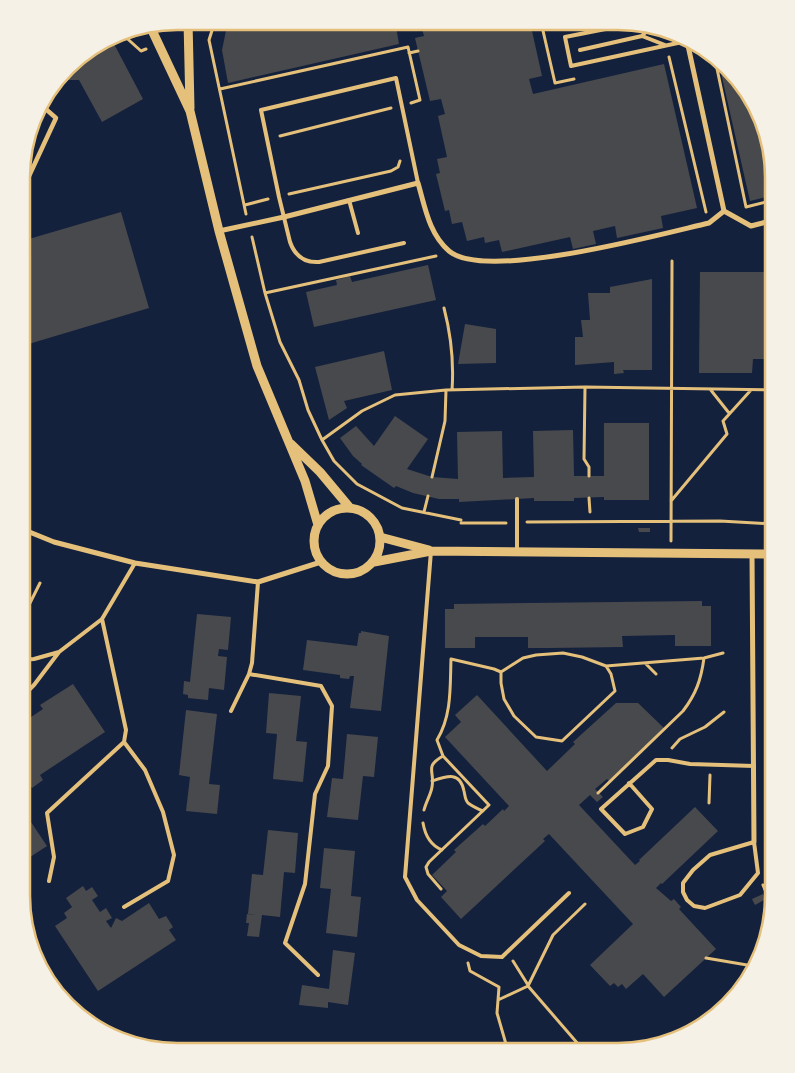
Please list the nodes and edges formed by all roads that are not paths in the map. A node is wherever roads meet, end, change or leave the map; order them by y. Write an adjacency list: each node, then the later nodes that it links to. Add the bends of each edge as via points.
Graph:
1 (188, 30): 11 (street)
2 (600, 30): 7 (lane, via 565,37 572,66)
3 (153, 32): 11 (street)
4 (645, 33): 5 (lane)
5 (642, 36): 7 (lane); 9 (lane)
6 (679, 43): 7 (lane)
7 (667, 46)
8 (689, 48): 15 (street)
9 (580, 50)
10 (46, 110): 12 (street, via 56,118)
11 (190, 111): 18 (street)
12 (30, 174)
13 (418, 183): 14 (street); 15 (street, via 436,238 450,252 468,259 496,262 573,254 708,223); 16 (lane, via 396,78 261,110)
14 (349, 200): 16 (street); 19 (lane)
15 (724, 211): 17 (street, via 751,226)
16 (284, 216): 18 (street); 20 (lane, via 292,248 307,262)
17 (765, 222)
18 (219, 231): 21 (street, via 257,366)
19 (358, 233)
20 (404, 243)
21 (286, 440): 23 (street, via 320,472); 24 (street)
22 (517, 499): 28 (lane)
23 (350, 508): 24 (street, via 333,511); 26 (street, via 370,517)
24 (318, 525): 31 (street, via 314,544)
25 (30, 532): 33 (street, via 54,542)
26 (380, 537): 27 (street); 32 (street)
27 (431, 551): 28 (street); 32 (street); 46 (lane, via 404,877 417,900 459,945 481,956 502,957)
28 (517, 551): 29 (street)
29 (752, 554): 30 (street); 42 (street)
30 (765, 554)
31 (321, 562): 32 (street, via 328,569 347,575 366,569); 34 (street)
32 (374, 562)
33 (135, 563): 34 (street); 35 (lane)
34 (258, 582): 38 (lane, via 252,663)
35 (102, 619): 36 (lane); 41 (lane, via 126,730)
36 (59, 652): 37 (lane); 39 (lane)
37 (30, 659)
38 (248, 674): 40 (lane); 48 (lane, via 321,686 332,706 328,766 315,794 305,884 285,943)
39 (30, 689)
40 (231, 711)
41 (124, 742): 45 (lane, via 47,813 54,857); 47 (lane, via 145,770 164,812 174,855 168,881)
42 (754, 766): 43 (lane, via 656,760); 44 (street)
43 (629, 783): 43 (lane, via 601,808 625,834 643,827 652,809)
44 (754, 842): 44 (lane, via 758,873 740,894 705,908 694,906 687,900 683,883 710,854)
45 (49, 881)
46 (569, 893)
47 (124, 908)
48 (318, 975)

